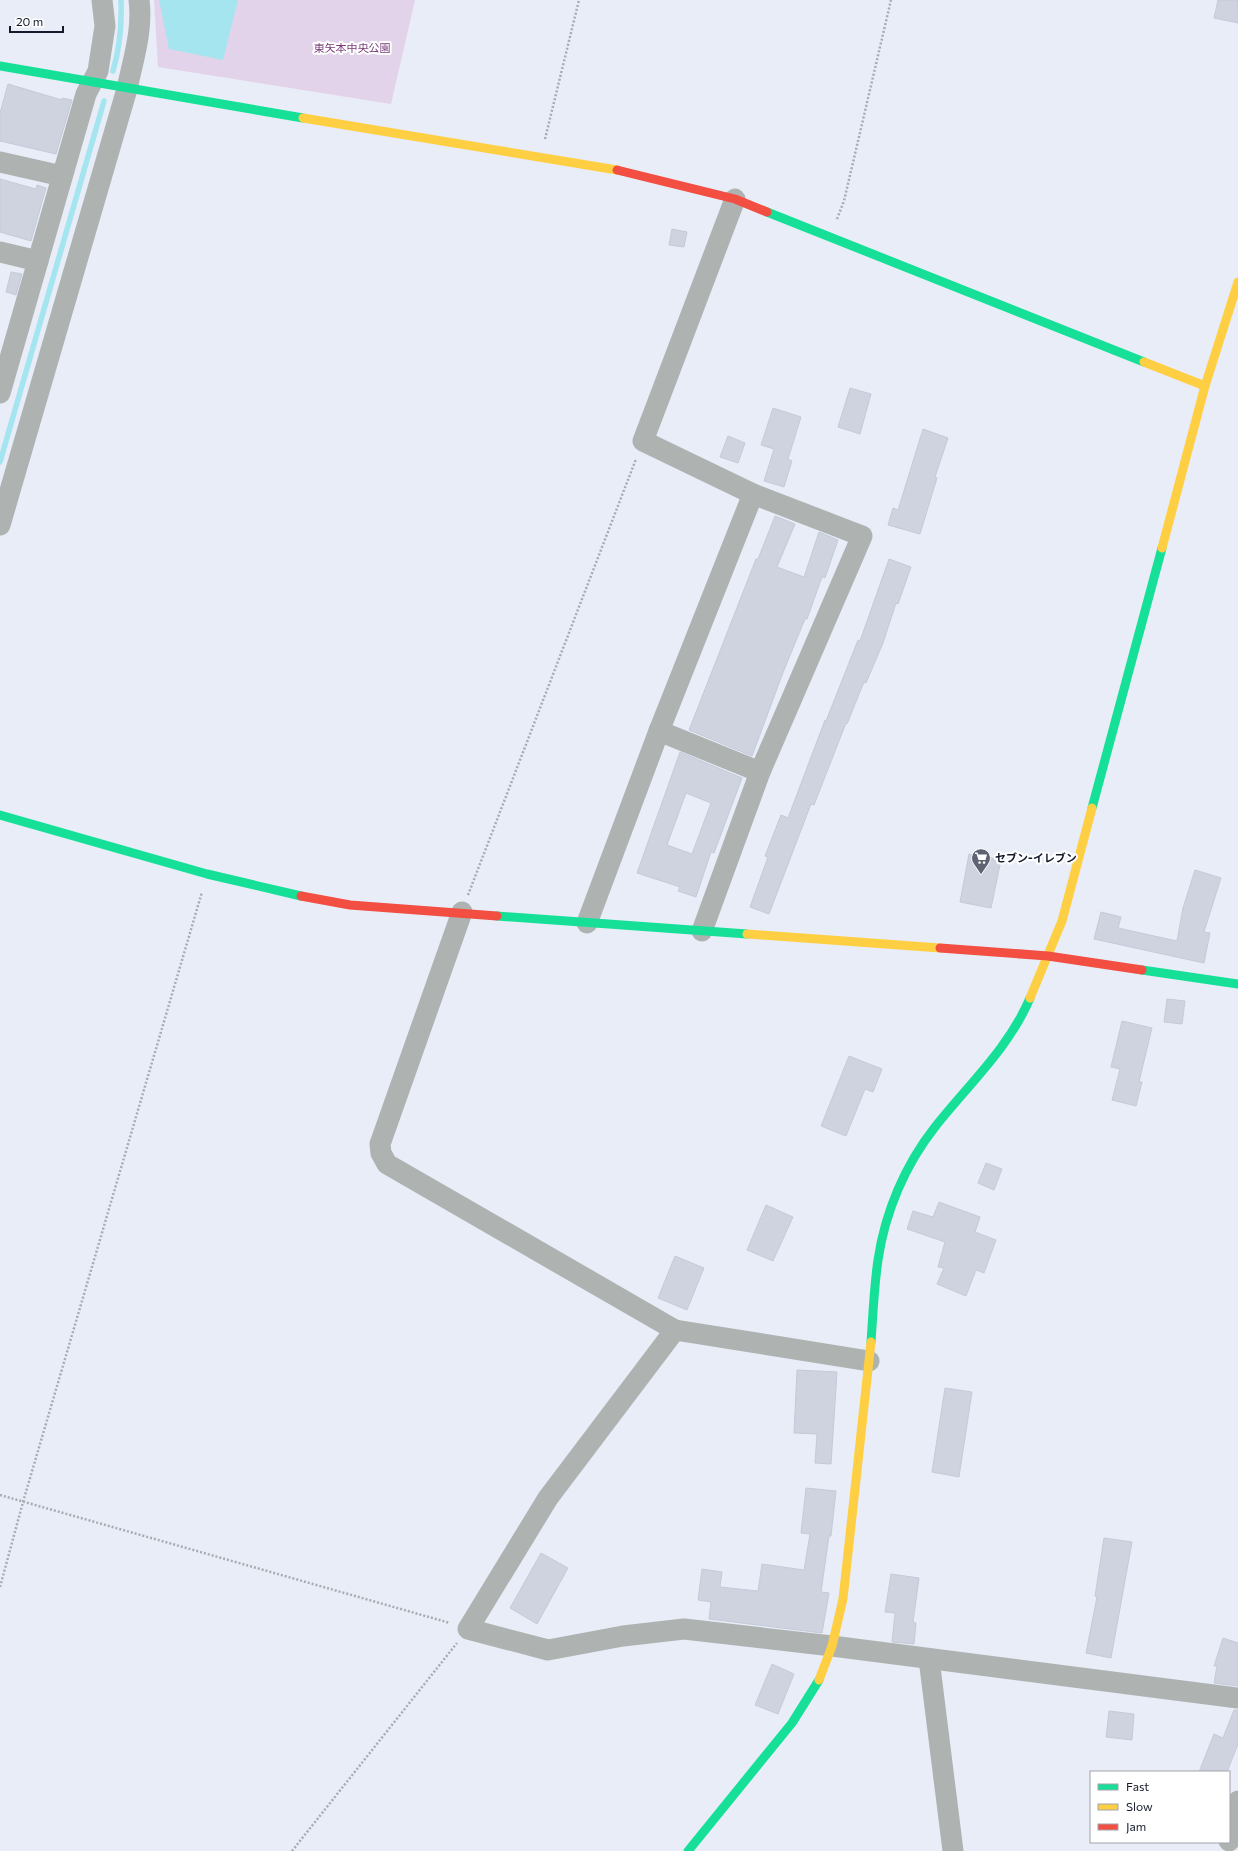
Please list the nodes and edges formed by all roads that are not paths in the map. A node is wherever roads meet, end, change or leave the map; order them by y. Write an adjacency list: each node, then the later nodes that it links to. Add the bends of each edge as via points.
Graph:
1 (102, 0): 4 (street, via 105,26 98,71)
2 (139, 0): 5 (street, via 138,37)
3 (0, 66): 4 (street)
4 (92, 83): 5 (street); 7 (street, via 86,94)
5 (127, 89): 8 (street, via 624,171); 16 (street)
6 (0, 162): 7 (street)
7 (62, 176): 10 (street)
8 (735, 199): 13 (street); 15 (street, via 643,441)
9 (0, 252): 10 (street)
10 (38, 262): 12 (street)
11 (1238, 282): 13 (street)
12 (7, 340): 14 (street)
13 (1205, 386): 23 (street, via 1064,913)
14 (0, 393)
15 (753, 494): 17 (street); 18 (street, via 862,536)
16 (0, 525)
17 (659, 731): 18 (street); 21 (street)
18 (760, 772): 22 (street)
19 (0, 815): 20 (street, via 278,892 350,905)
20 (462, 912): 21 (street); 25 (street, via 380,1144 381,1153 387,1164)
21 (587, 923): 22 (street)
22 (702, 931): 23 (street)
23 (1048, 956): 24 (street); 26 (street, via 1030,1000 1010,1036 934,1128 904,1176 884,1229 878,1260)
24 (1238, 984)
25 (675, 1330): 26 (street); 27 (street, via 548,1498 468,1629 548,1650 623,1636 684,1629)
26 (869, 1361): 27 (street, via 843,1598)
27 (832, 1646): 28 (street); 32 (street, via 820,1678 792,1723)
28 (929, 1659): 29 (street); 33 (street)
29 (1238, 1698)
30 (1238, 1801): 31 (street)
31 (1230, 1837)
32 (688, 1851)
33 (953, 1851)

